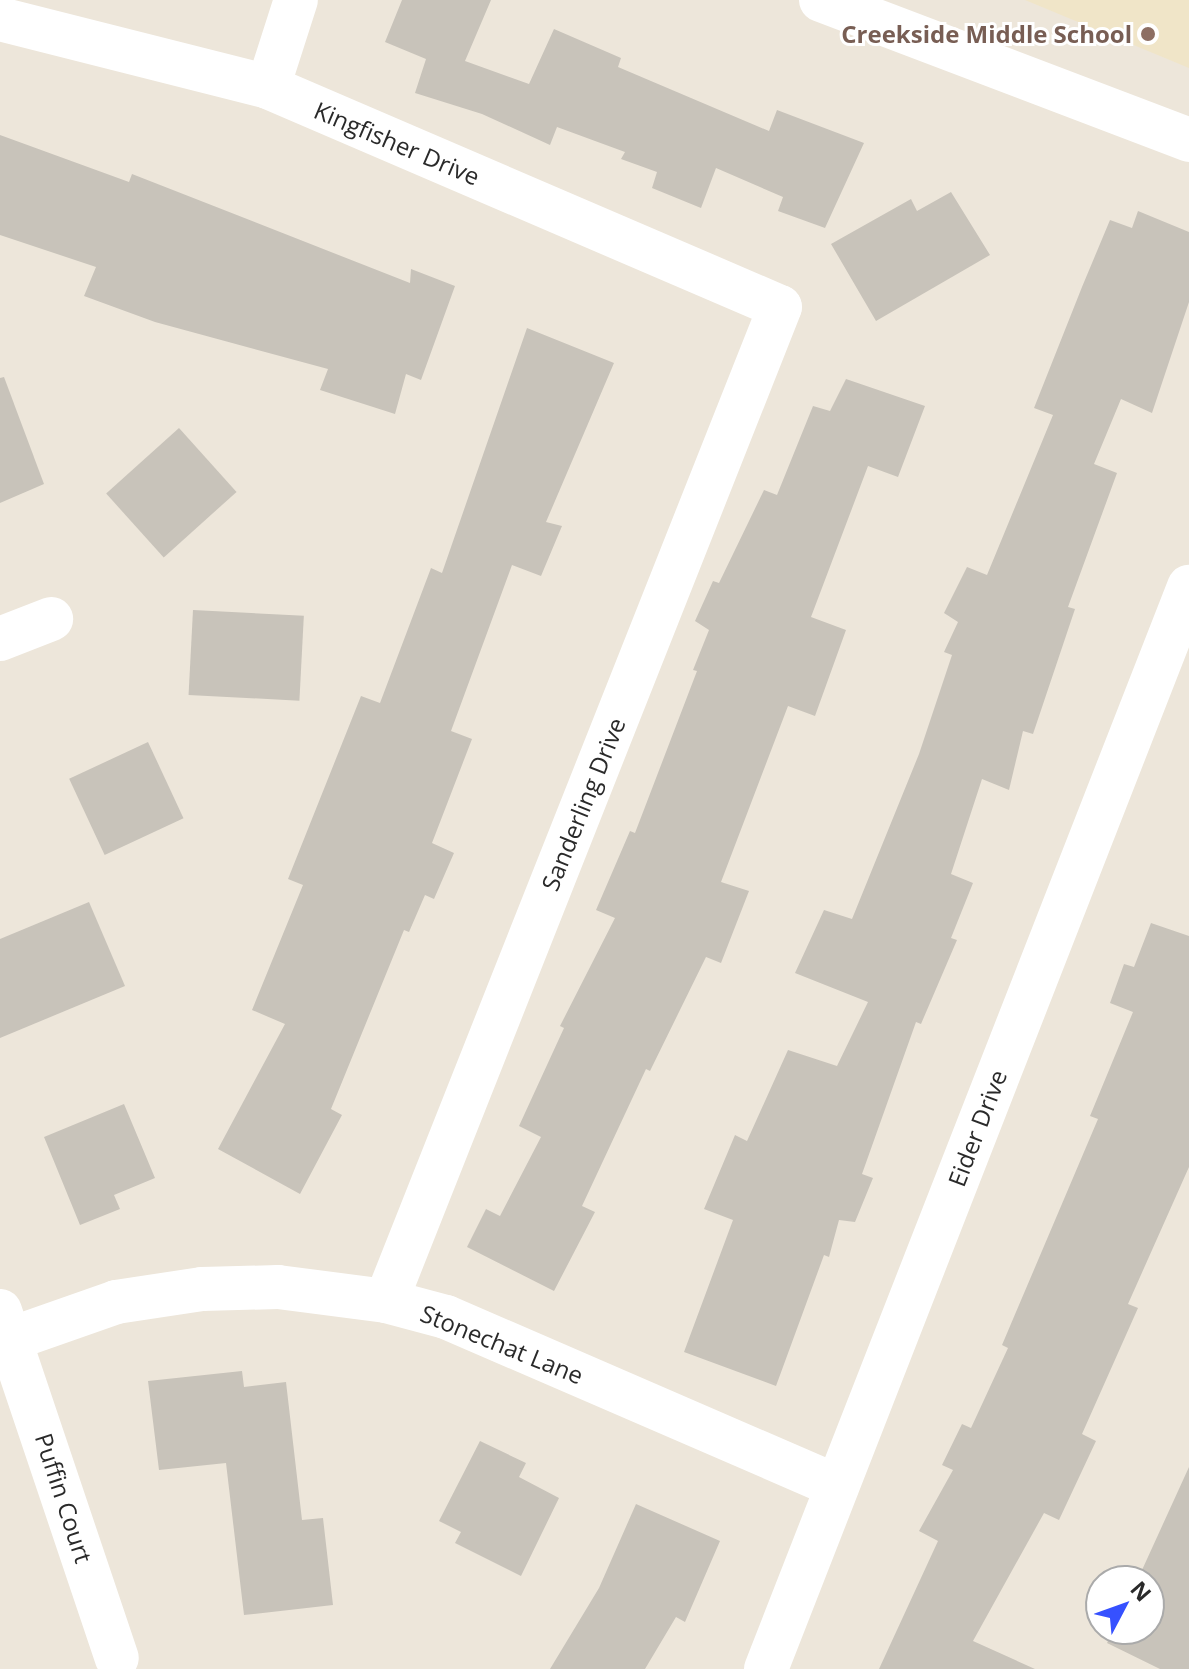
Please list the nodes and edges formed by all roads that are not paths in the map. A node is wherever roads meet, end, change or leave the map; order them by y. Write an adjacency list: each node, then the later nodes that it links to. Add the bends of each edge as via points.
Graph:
1 (296, 0): 4 (street)
2 (821, 0): 5 (street)
3 (0, 19): 4 (street, Kingfisher Drive)
4 (268, 87): 6 (street, Kingfisher Drive)
5 (1189, 140)
6 (780, 307): 10 (street, Sanderling Drive)
7 (1189, 587): 12 (street, Eider Drive)
8 (51, 619): 9 (street)
9 (0, 639)
10 (386, 1301): 11 (street, Stonechat Lane, via 278,1287 202,1289); 12 (street, Stonechat Lane, via 446,1317)
11 (5, 1325): 13 (street, Puffin Court)
12 (837, 1486): 14 (street, Eider Drive)
13 (117, 1658)
14 (766, 1669)

